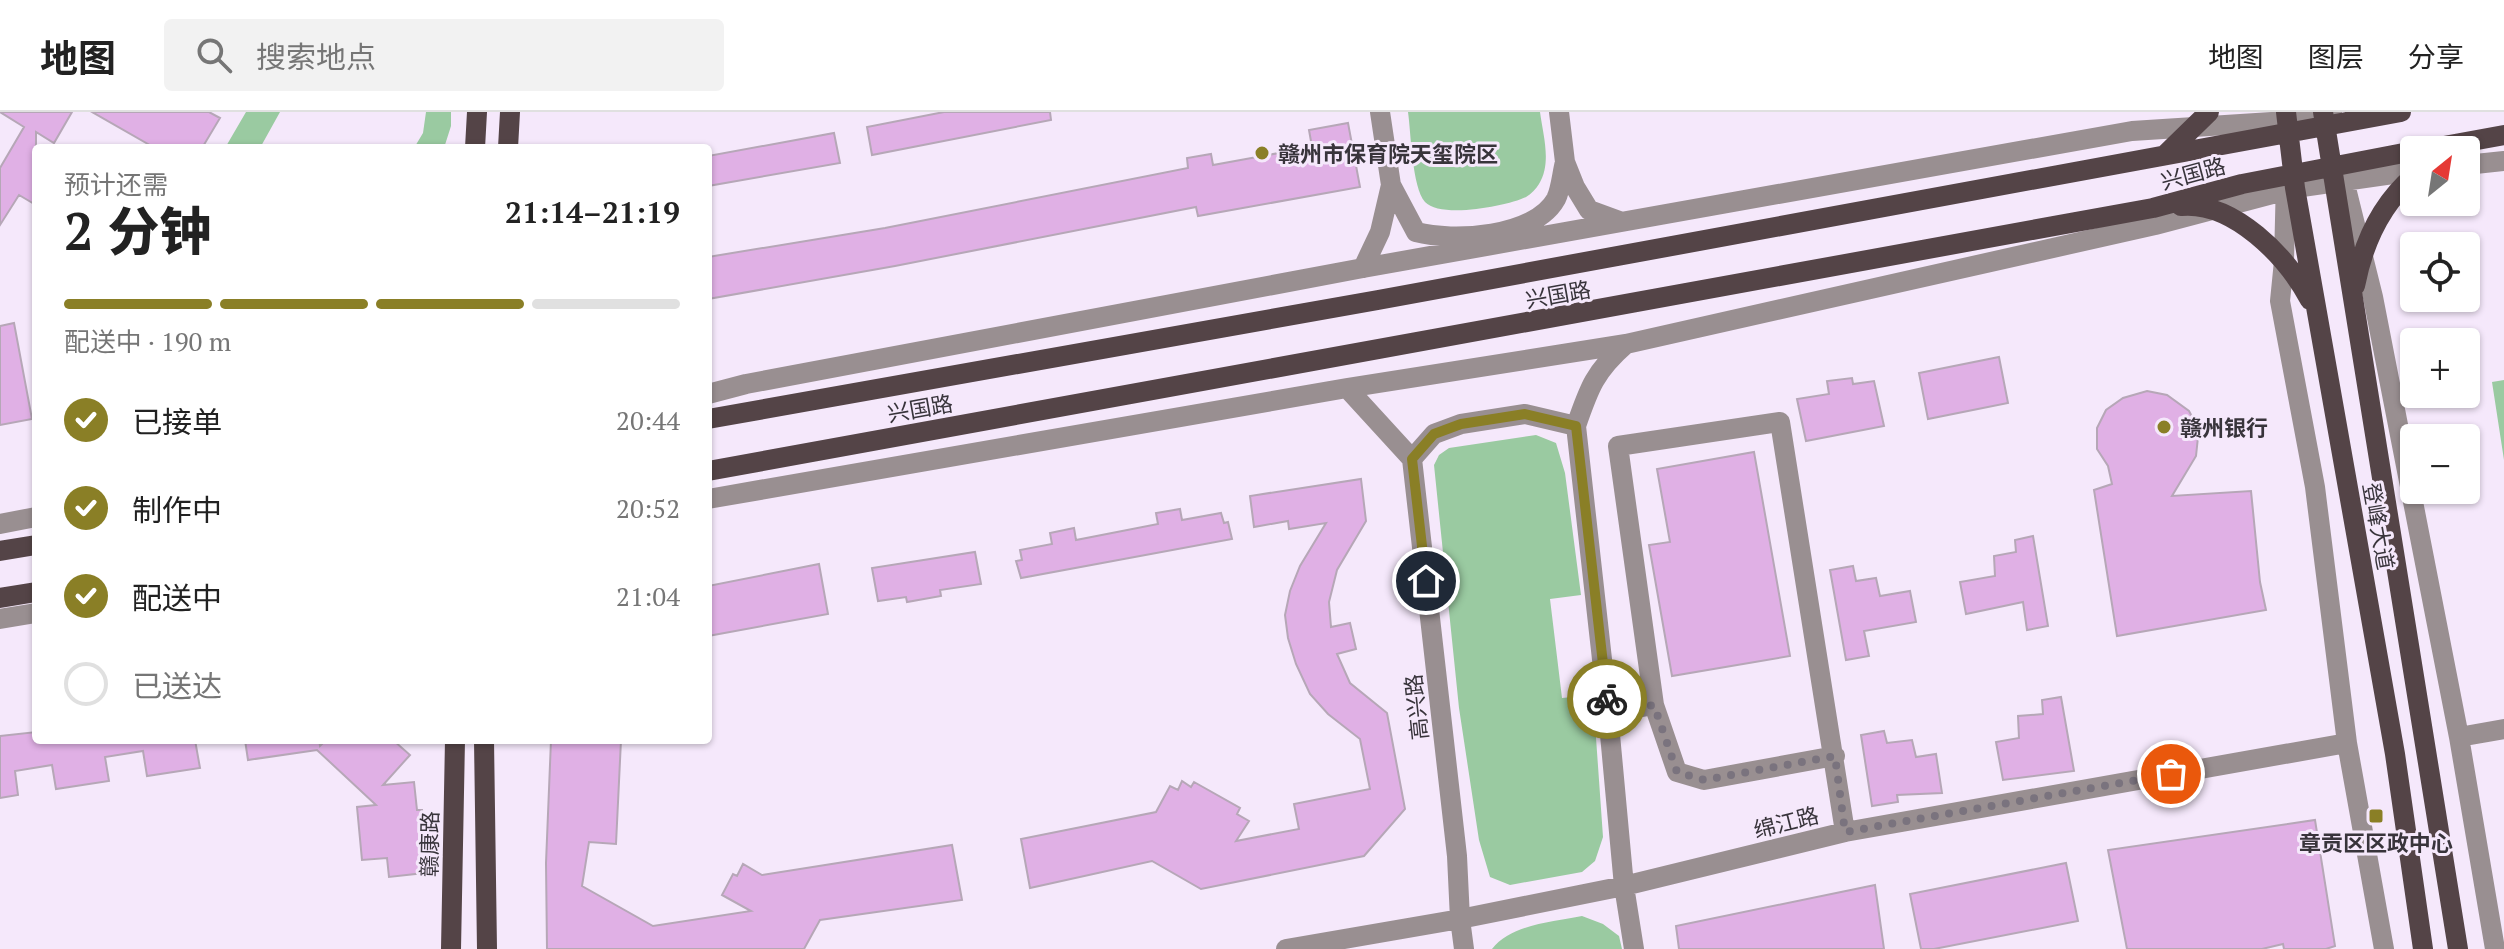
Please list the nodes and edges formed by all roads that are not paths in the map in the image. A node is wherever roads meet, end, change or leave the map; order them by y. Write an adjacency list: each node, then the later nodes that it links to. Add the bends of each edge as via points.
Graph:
1 (477, 112): 12 (main road)
2 (510, 112): 13 (main road)
3 (1380, 112): 22 (street)
4 (1559, 112): 17 (street)
5 (2209, 112): 9 (main road)
6 (2401, 112): 7 (main road, 兴国路)
7 (2329, 117): 8 (main road, 兴国路); 19 (street)
8 (2282, 122): 9 (street); 14 (main road, 兴国路); 21 (main road, 登峰大道)
9 (2194, 128): 14 (main road); 26 (street, via 2132,131)
10 (2504, 135): 11 (main road)
11 (2480, 141)
12 (475, 144)
13 (508, 144)
14 (2165, 154): 35 (main road, 兴国路)
15 (2400, 155): 19 (main road, 兴国路)
16 (2504, 161): 18 (street)
17 (1565, 162): 22 (street, via 1556,199 1536,221 1485,234 1437,237 1416,232); 26 (street, via 1589,210)
18 (2480, 164)
19 (2337, 173): 20 (street); 21 (main road, 兴国路); 27 (street); 30 (main road, 登峰大道)
20 (2400, 173)
21 (2290, 182): 24 (main road, 兴国路, via 2242,184); 25 (street); 28 (street); 31 (main road, 登峰大道)
22 (1391, 185): 29 (street, via 1380,232)
23 (2400, 191): 27 (main road, via 2382,214)
24 (2153, 208): 25 (main road, via 2188,205); 38 (main road, 兴国路)
25 (2209, 210): 28 (main road, via 2253,232); 32 (street)
26 (1622, 222): 29 (street)
27 (2362, 257): 30 (main road); 51 (street)
28 (2284, 261): 31 (main road, via 2312,304); 52 (street, via 2280,301 2315,487)
29 (1363, 268): 34 (street)
30 (2354, 306): 66 (main road, 登峰大道)
31 (2319, 326): 65 (main road, 登峰大道, via 2395,754)
32 (1626, 344): 33 (street); 36 (street, via 1589,386)
33 (1347, 388): 37 (street); 39 (street)
34 (712, 393)
35 (712, 418)
36 (1576, 426): 37 (street, via 1525,414 1461,424 1434,434); 49 (street)
37 (1412, 459): 58 (street, 高兴路)
38 (712, 470)
39 (712, 498)
40 (32, 518): 41 (street)
41 (0, 524)
42 (32, 546): 43 (main road)
43 (0, 551)
44 (32, 593): 45 (main road)
45 (0, 598)
46 (32, 614): 47 (street)
47 (0, 619)
48 (1654, 705): 49 (street); 55 (street, via 1677,772 1704,780); 55 (street, via 1618,446 1780,422)
49 (1608, 713): 57 (street)
50 (2504, 729): 51 (street)
51 (2459, 737): 67 (street)
52 (2347, 743): 56 (street, 绵江路); 64 (street)
53 (455, 744): 59 (main road, 赣康路)
54 (484, 744): 60 (main road)
55 (1835, 756): 56 (street)
56 (1845, 832): 57 (street, 绵江路)
57 (1624, 886): 58 (street, 绵江路); 63 (street)
58 (1460, 919): 61 (street, 绵江路); 62 (street, 高兴路)
59 (451, 949)
60 (487, 949)
61 (1286, 949)
62 (1464, 949)
63 (1634, 949)
64 (2384, 949)
65 (2423, 949)
66 (2458, 949)
67 (2495, 949)

